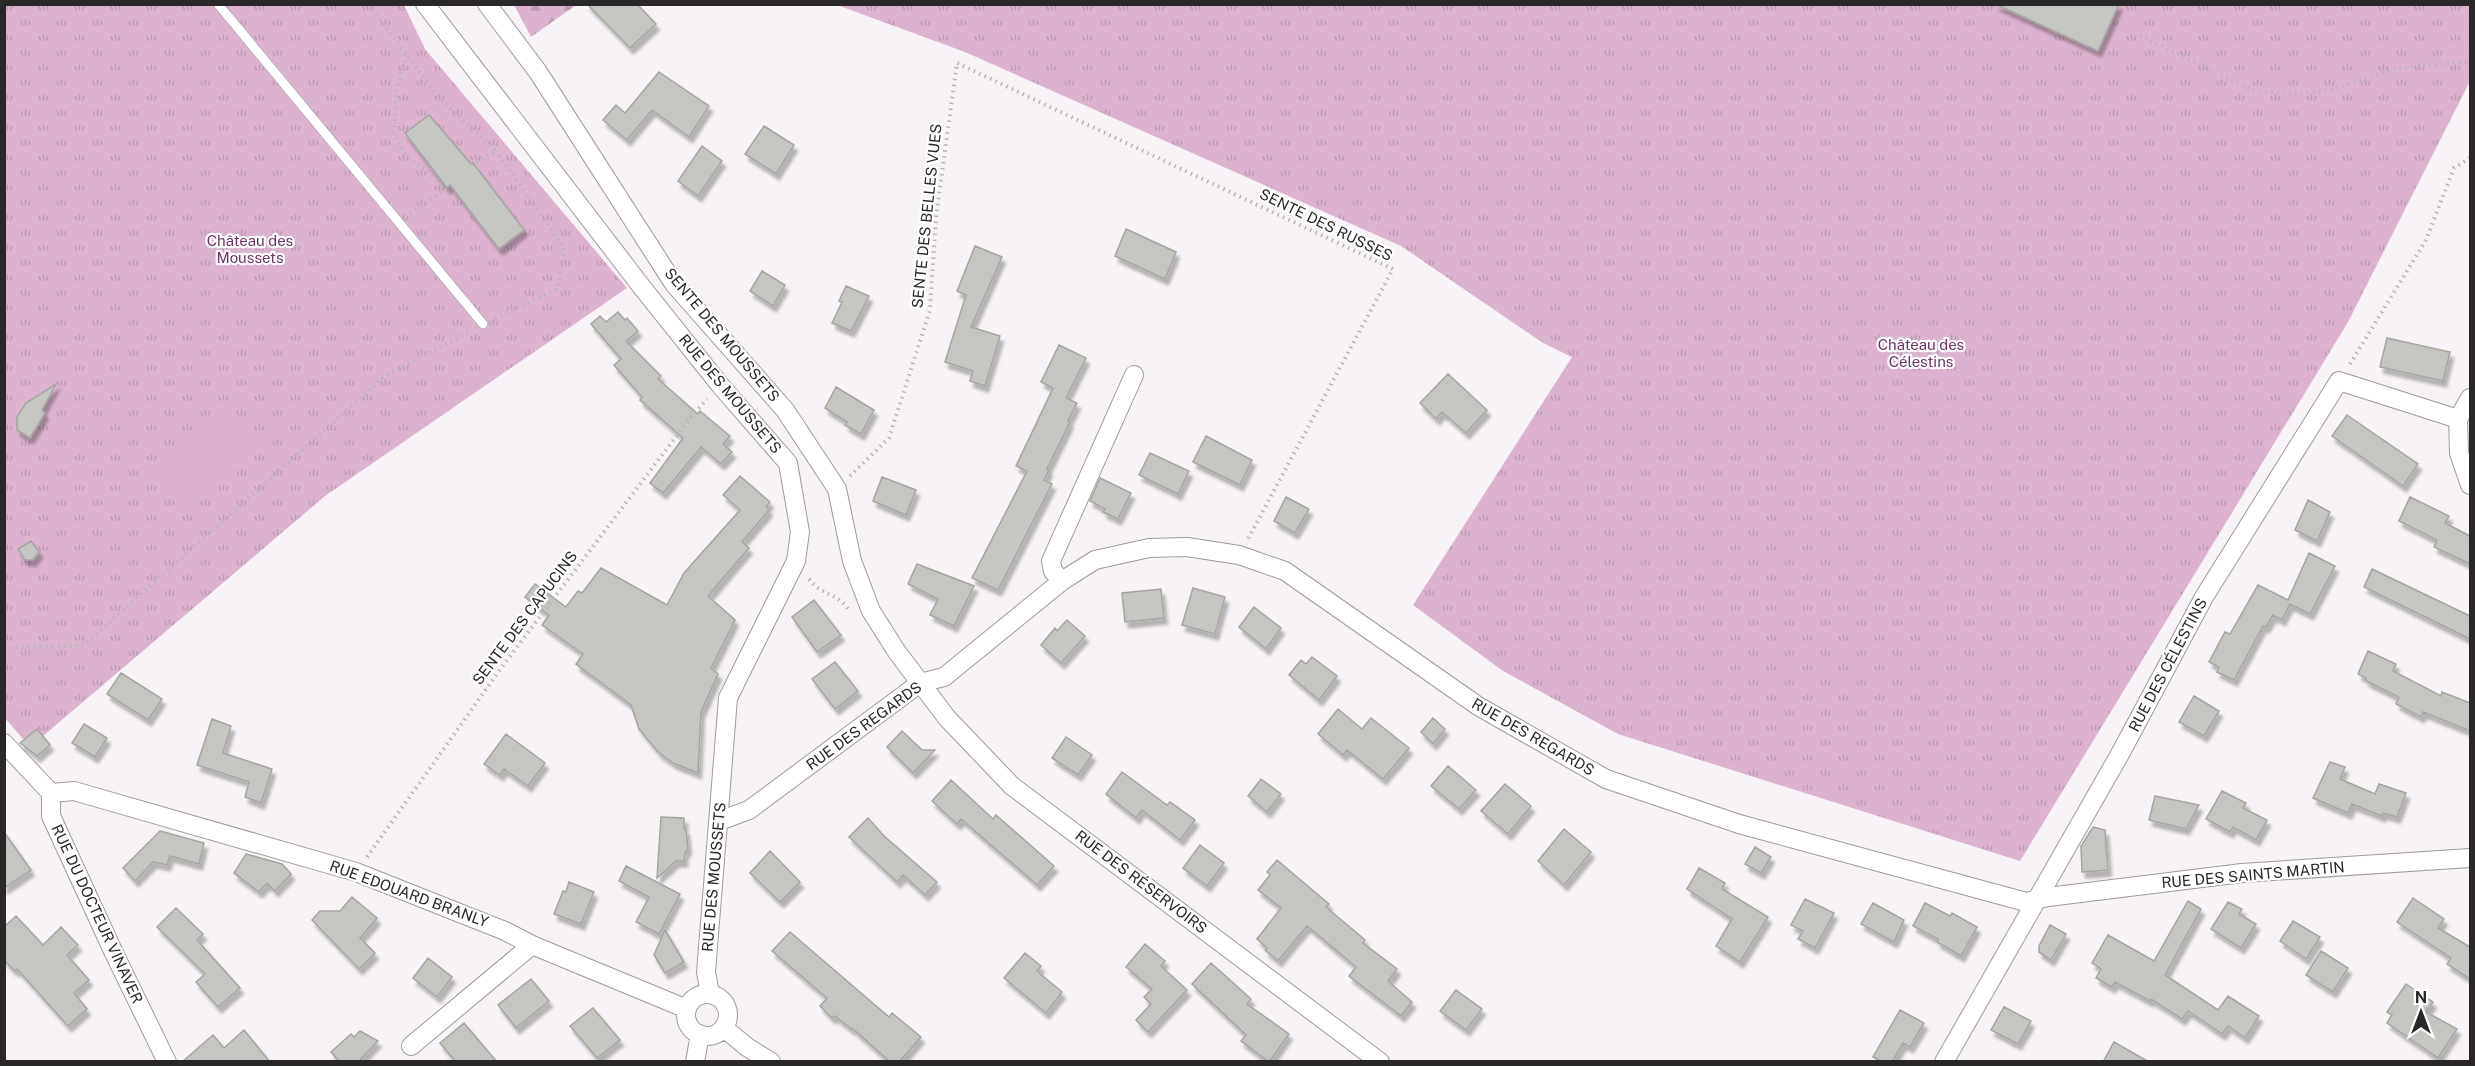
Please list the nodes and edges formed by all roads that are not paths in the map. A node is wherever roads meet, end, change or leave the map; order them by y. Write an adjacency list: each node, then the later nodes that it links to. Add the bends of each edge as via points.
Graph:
1 (218, 4): 4 (lane)
2 (425, 4): 13 (street, RUE DES MOUSSETS, via 641,286 788,463 800,532 796,561 729,698)
3 (487, 4): 10 (street, SENTE DES MOUSSETS, via 538,72 674,284 785,410 837,489 852,561 871,611)
4 (483, 324)
5 (1134, 375): 9 (street, via 1051,561 1053,571)
6 (2470, 398): 7 (street)
7 (2458, 419): 8 (street, via 2458,453); 15 (street, RUE DES CÉLESTINS, via 2339,381 2204,597)
8 (2470, 485)
9 (1062, 580): 10 (street, RUE DES REGARDS, via 944,676); 15 (street, RUE DES REGARDS, via 1095,560 1149,548 1187,547 1239,555 1285,571 1478,706 1606,779 1739,824 2026,902)
10 (920, 682): 13 (street, RUE DES REGARDS, via 749,810); 25 (street, RUE DES RÉSERVOIRS, via 947,718 1012,786)
11 (4, 743): 12 (street)
12 (51, 793): 16 (street, RUE EDOUARD BRANLY, via 74,791 356,872); 22 (street, RUE DU DOCTEUR VINAVER, via 51,816)
13 (719, 821): 17 (street, RUE DES MOUSSETS, via 706,972)
14 (2470, 858): 15 (street, RUE DES SAINTS MARTIN, via 2242,873)
15 (2036, 899): 26 (street, RUE DES CÉLESTINS)
16 (532, 945): 18 (street, RUE EDOUARD BRANLY); 21 (street)
17 (710, 994): 18 (street, via 696,997); 19 (street, via 718,996 728,1011)
18 (687, 1008): 20 (street, via 688,1024)
19 (724, 1028): 20 (street, via 717,1033); 24 (street)
20 (700, 1034): 23 (street)
21 (411, 1046)
22 (167, 1062)
23 (695, 1062)
24 (771, 1062)
25 (1380, 1062)
26 (1944, 1062)

